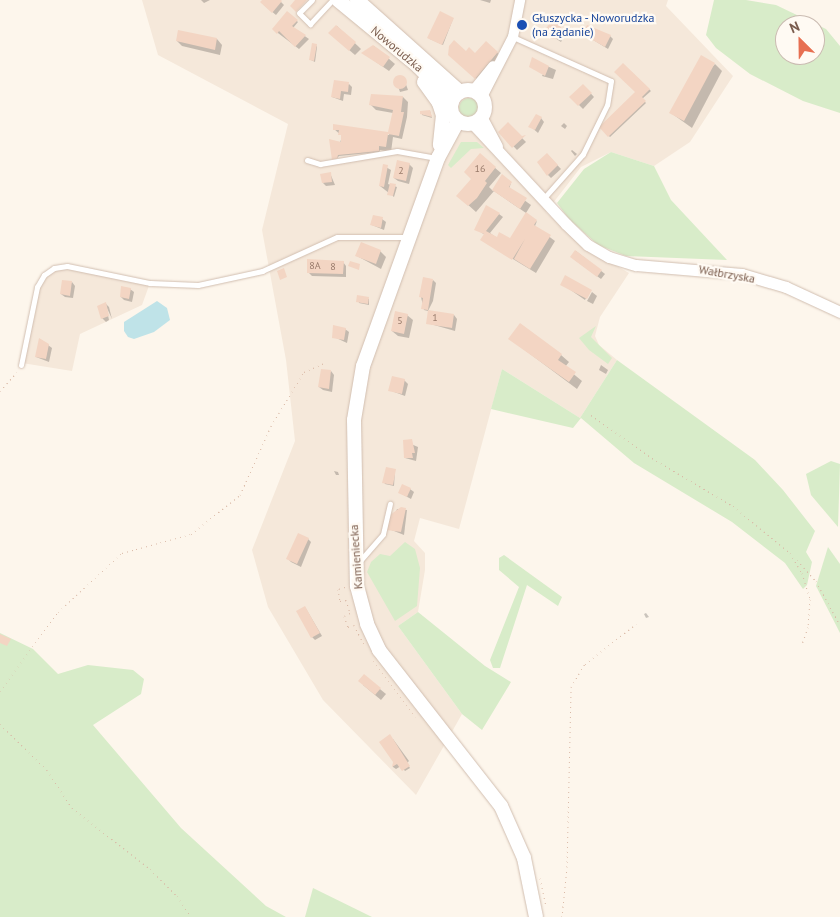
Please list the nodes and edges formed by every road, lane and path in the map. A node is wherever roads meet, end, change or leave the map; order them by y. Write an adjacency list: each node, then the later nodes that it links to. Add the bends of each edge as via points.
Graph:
1 (312, 0): 2 (lane, via 299,13 310,24)
2 (332, 0)
3 (338, 0): 7 (main road, Noworudzka)
4 (357, 0): 8 (main road, Noworudzka)
5 (520, 0): 6 (street)
6 (513, 37): 8 (street, via 502,56); 12 (lane, via 611,81 607,105 583,154)
7 (399, 51): 8 (main road, Noworudzka); 10 (main road, via 440,103 443,124)
8 (467, 95): 9 (main road, via 452,112); 9 (main road, via 486,107)
9 (470, 122): 10 (main road, Kamieniecka); 12 (street)
10 (438, 158): 11 (lane, via 397,151 320,164); 13 (main road, Kamieniecka)
11 (307, 160)
12 (543, 198): 14 (street, Wałbrzyska, via 588,245 609,258 636,265 742,274 786,287)
13 (410, 237): 16 (lane, via 337,238 262,271 198,285 150,283 67,266 54,268 37,286); 21 (main road, Kamieniecka, via 374,332 357,394)
14 (840, 312)
15 (326, 362): 30 (path, via 304,372 271,426 240,495 192,534 122,553 58,612)
16 (21, 365): 17 (path)
17 (0, 391)
18 (592, 415): 20 (path, via 652,458 733,506 767,531)
19 (390, 504): 21 (lane, via 383,534 362,562)
20 (796, 560): 26 (path, via 816,581); 27 (path, via 810,600 808,627)
21 (355, 563): 34 (main road, Kamieniecka, via 362,608 379,650 489,787 512,828 531,882)
22 (350, 595): 23 (path)
23 (354, 612)
24 (356, 621): 28 (path)
25 (636, 624): 35 (path, via 585,664 571,687 568,867)
26 (840, 625)
27 (802, 644)
28 (368, 649)
29 (372, 656): 31 (path)
30 (0, 691)
31 (417, 716)
32 (0, 724): 33 (path, via 47,770 72,808 150,869 177,896)
33 (191, 917)
34 (536, 917)
35 (562, 917)

